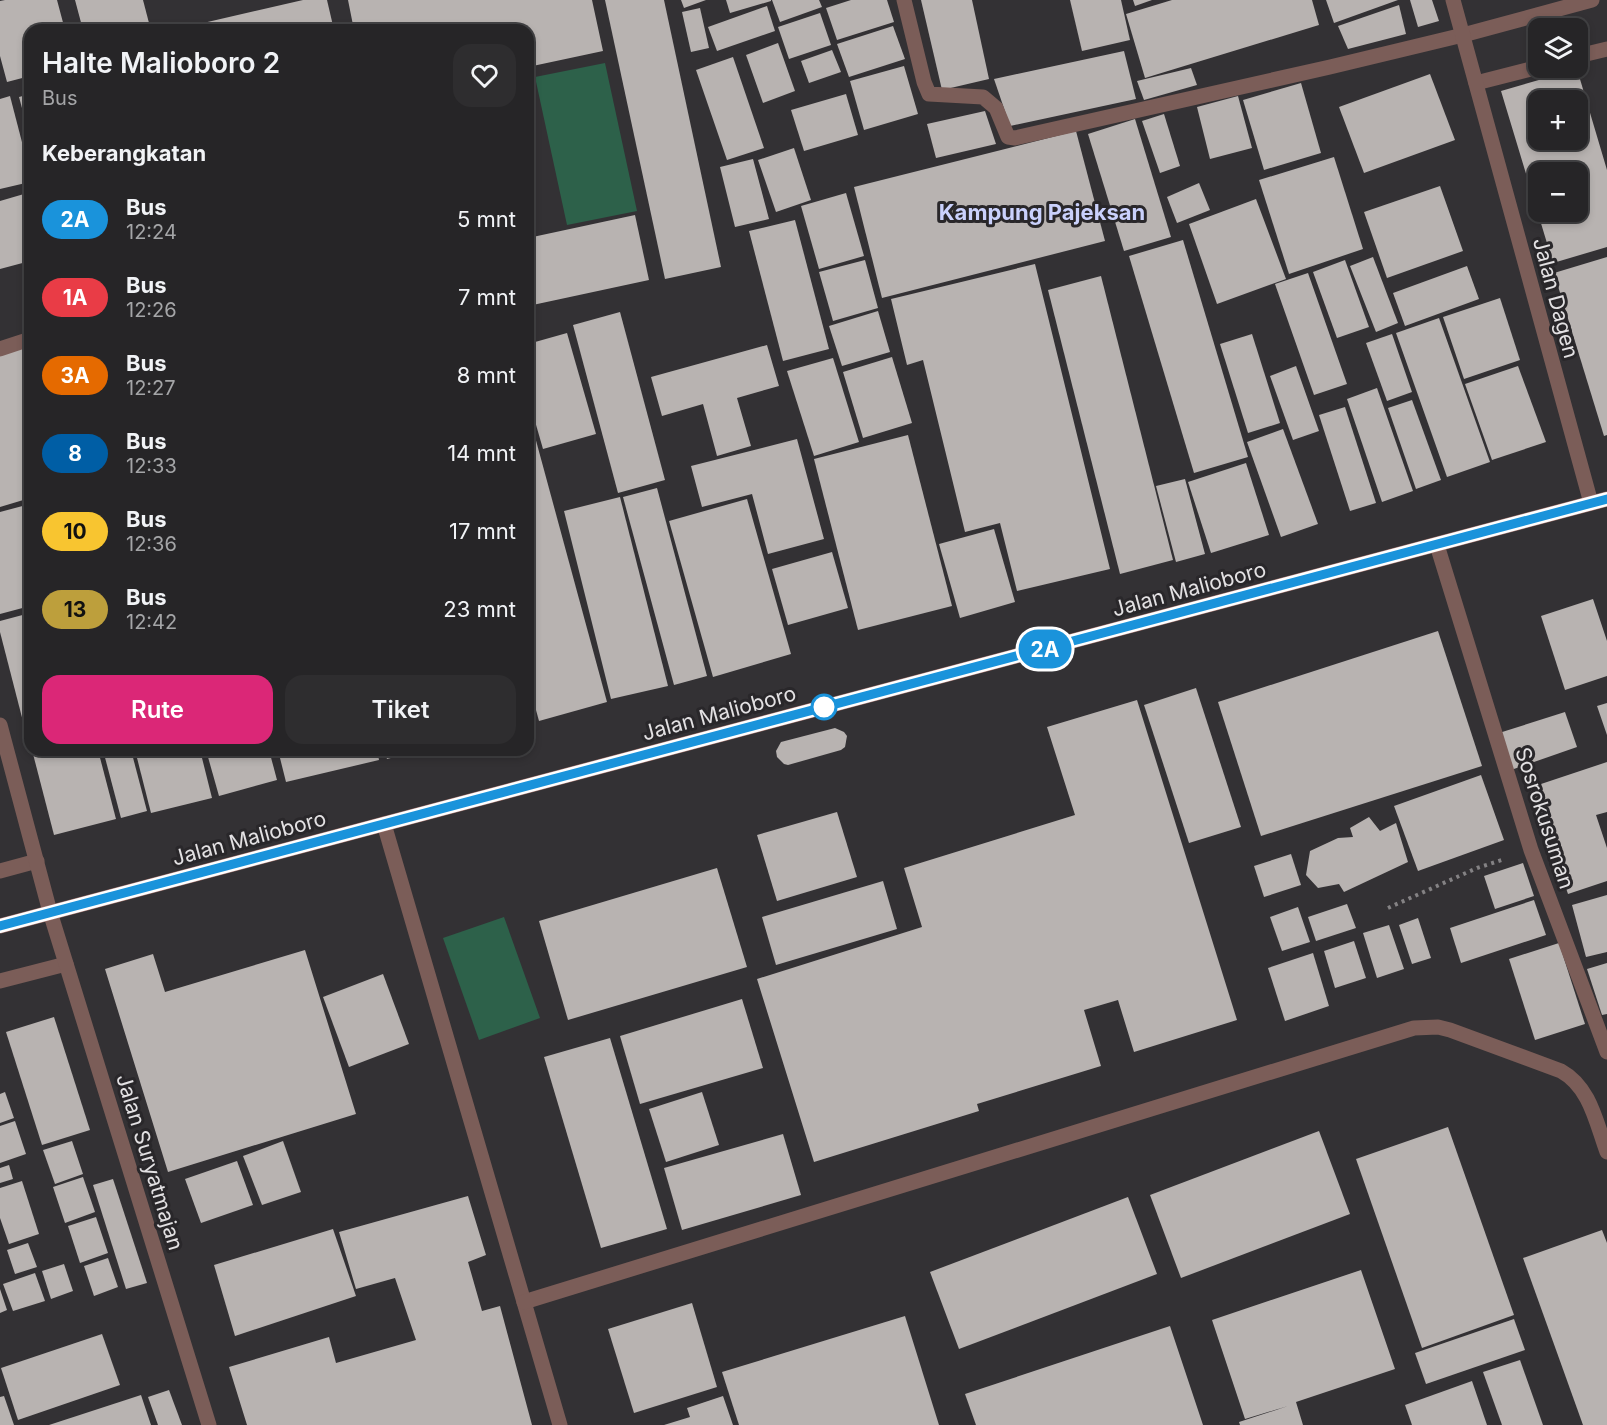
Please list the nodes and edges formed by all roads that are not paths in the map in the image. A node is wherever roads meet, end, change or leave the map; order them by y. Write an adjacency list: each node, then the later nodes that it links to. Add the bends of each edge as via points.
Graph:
1 (904, 0): 4 (street, via 929,94 982,97 996,108 1008,137 1016,138)
2 (1453, 0): 4 (street, Jalan Dagen)
3 (1592, 0): 4 (street)
4 (1463, 35): 8 (street, Jalan Dagen)
5 (1607, 49): 6 (street)
6 (1588, 54)
7 (1528, 70): 8 (street)
8 (1476, 83): 12 (street, Jalan Dagen)
9 (24, 341): 10 (street)
10 (0, 349)
11 (1607, 499): 12 (main road, Jalan Malioboro)
12 (1591, 503): 13 (main road, Jalan Malioboro)
13 (1437, 544): 15 (main road, Jalan Malioboro); 22 (street, Sosrokusuman, via 1531,850)
14 (0, 725): 16 (street, Jalan Suryatmajan)
15 (384, 824): 18 (main road, Jalan Malioboro); 24 (street)
16 (37, 861): 17 (street); 18 (street, Jalan Suryatmajan)
17 (0, 871)
18 (50, 912): 19 (main road, Jalan Malioboro); 20 (street, Jalan Suryatmajan)
19 (0, 926)
20 (66, 964): 21 (street); 25 (street, Jalan Suryatmajan)
21 (0, 981)
22 (1607, 1052)
23 (1607, 1152): 24 (street, via 1589,1101 1569,1076 1450,1030 1414,1028)
24 (524, 1302): 26 (street)
25 (209, 1425)
26 (560, 1425)

